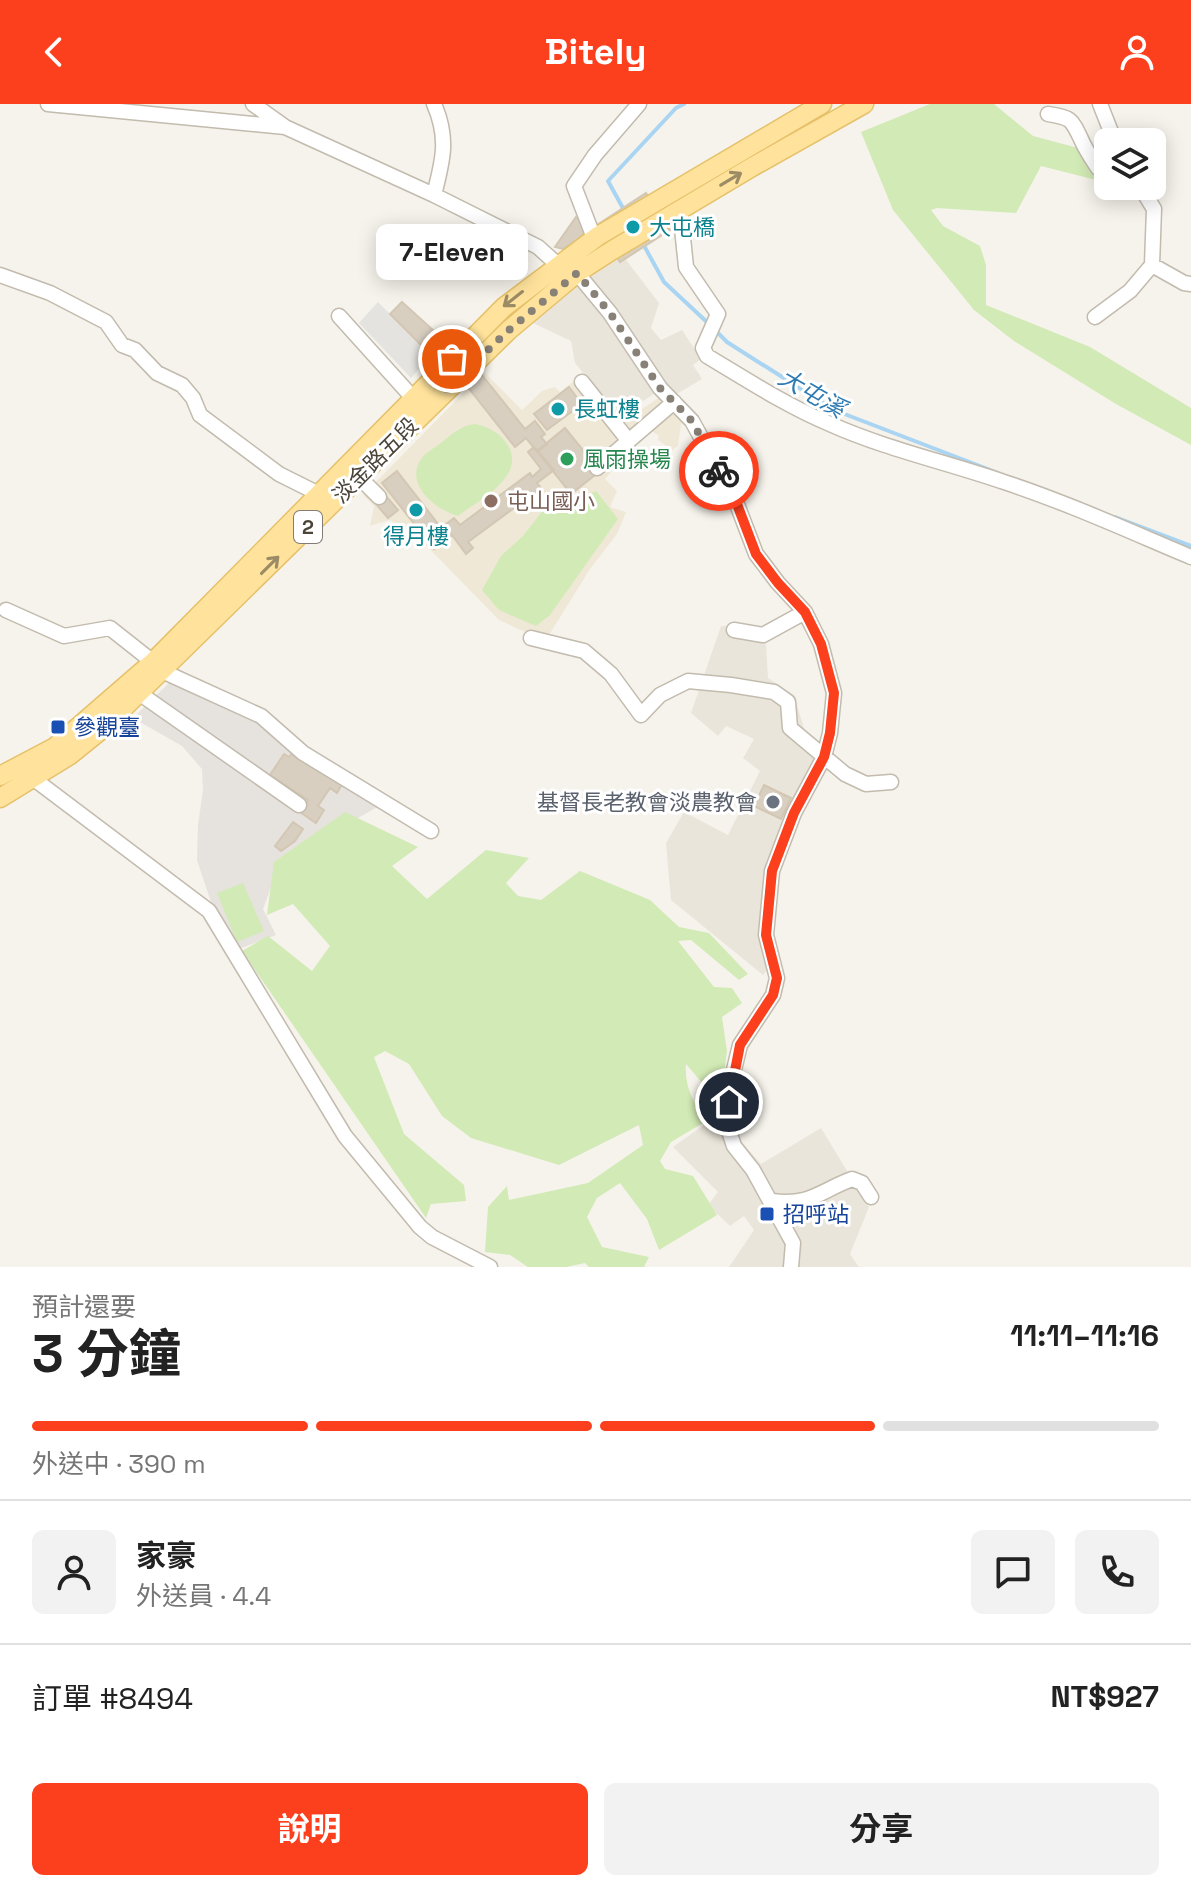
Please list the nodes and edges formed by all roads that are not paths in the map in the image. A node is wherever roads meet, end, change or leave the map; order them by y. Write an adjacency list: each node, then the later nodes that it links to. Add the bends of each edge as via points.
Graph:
1 (48, 104): 9 (street)
2 (253, 104): 9 (street)
3 (434, 104): 12 (street, via 443,123 444,158)
4 (639, 104): 15 (street, via 574,186)
5 (822, 104): 14 (main road, 2)
6 (864, 104): 14 (main road, 2, one-way to 6)
7 (1100, 104): 10 (street)
8 (1048, 114): 11 (street, via 1076,124)
9 (285, 127): 12 (street)
10 (1109, 128)
11 (1094, 161)
12 (434, 195): 16 (street, via 538,247)
13 (1149, 200): 17 (street, via 1154,209)
14 (666, 210): 15 (main road, 2); 18 (main road, 淡金路五段 / 2); 32 (street, via 686,267 718,314 705,340 707,356 828,424 1080,509)
15 (596, 237): 16 (main road, 淡金路五段 / 2)
16 (558, 265): 18 (street); 24 (main road, 淡金路五段 / 2, one-way to 24, via 504,307)
17 (1152, 265): 20 (street); 22 (street, via 1130,291)
18 (577, 273): 24 (main road, 淡金路五段 / 2); 26 (street)
19 (0, 275): 30 (street, via 106,322 122,345 182,385 200,415 279,474)
20 (1191, 284)
21 (339, 316): 25 (street)
22 (1095, 317)
23 (582, 382): 27 (street)
24 (440, 383): 25 (main road, 淡金路五段 / 2); 29 (main road, 淡金路五段 / 2)
25 (413, 398): 30 (main road, 淡金路五段 / 2)
26 (674, 402): 27 (street); 34 (street, via 692,421 735,499 756,554)
27 (628, 440): 28 (street)
28 (597, 468)
29 (358, 476): 31 (street); 37 (main road, 淡金路五段 / 2, one-way to 29)
30 (319, 494): 37 (main road, 淡金路五段 / 2)
31 (379, 497)
32 (1191, 557)
33 (6, 610): 37 (street, via 64,636 110,628)
34 (805, 612): 35 (street, via 763,635); 39 (street, via 821,644 834,693)
35 (734, 630)
36 (531, 638): 39 (street, via 584,651 611,674 641,715 660,695 688,681 774,692 788,702 790,728)
37 (158, 666): 38 (main road, 淡金路五段 / 2); 40 (main road, 淡金路五段 / 2, via 55,747); 46 (street, via 261,716 303,753)
38 (139, 693): 42 (main road, 淡金路五段 / 2, via 101,730); 45 (street)
39 (824, 757): 43 (street, via 866,784); 48 (street, via 794,813 772,871 766,935 777,978 773,995 740,1045 729,1102 727,1125 734,1146)
40 (24, 762): 41 (main road, 淡金路五段 / 2); 42 (street)
41 (0, 776)
42 (34, 779): 44 (main road, 淡金路五段 / 2); 49 (street, via 209,911 345,1136 420,1227)
43 (891, 782)
44 (0, 798)
45 (299, 805)
46 (431, 831)
47 (871, 1197): 48 (street, via 852,1179 794,1204)
48 (772, 1201): 50 (street, via 793,1243)
49 (490, 1267)
50 (791, 1267)

